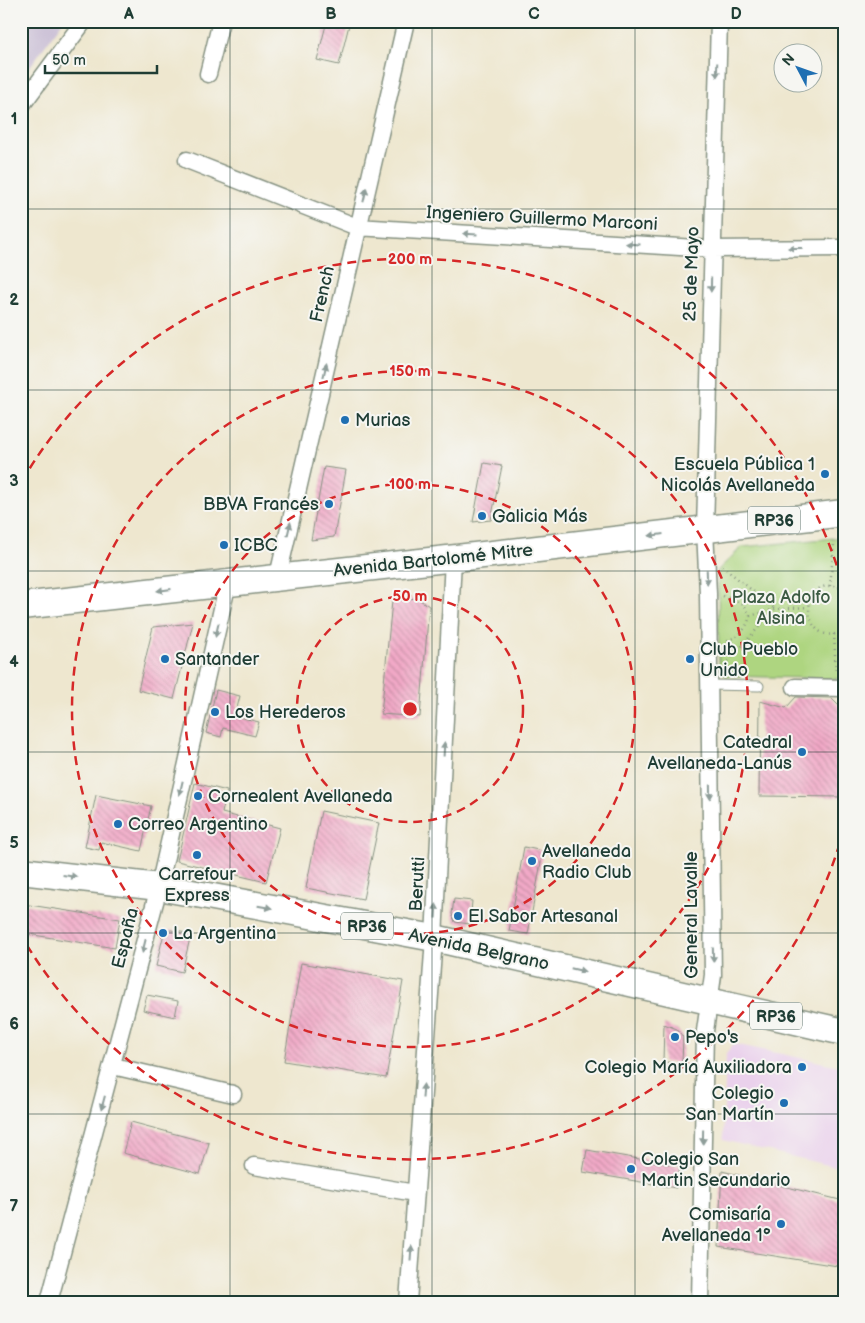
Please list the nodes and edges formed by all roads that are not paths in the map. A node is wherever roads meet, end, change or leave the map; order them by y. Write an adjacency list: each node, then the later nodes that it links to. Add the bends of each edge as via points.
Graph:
1 (84, 21): 6 (street)
2 (221, 21): 5 (street)
3 (406, 21): 8 (street, French, one-way to 3)
4 (719, 21): 10 (street, 25 de Mayo, one-way to 10)
5 (208, 74)
6 (21, 106)
7 (187, 160): 8 (street, Ingeniero Guillermo Marconi)
8 (358, 227): 10 (street, Ingeniero Guillermo Marconi, one-way to 8); 14 (street, French, one-way to 8)
9 (844, 248): 10 (street, Ingeniero Guillermo Marconi, one-way to 10)
10 (712, 249): 12 (street, 25 de Mayo, one-way to 12)
11 (844, 512): 12 (main road, Avenida Bartolomé Mitre / RP36)
12 (705, 529): 13 (main road, Avenida Bartolomé Mitre / RP36, one-way to 13); 17 (street, General Lavalle, one-way to 17)
13 (453, 559): 14 (main road, Avenida Bartolomé Mitre / RP36); 23 (street, Berutti, one-way to 13)
14 (278, 576): 15 (main road, Avenida Bartolomé Mitre / RP36)
15 (228, 582): 16 (main road, Avenida Bartolomé Mitre / RP36, one-way to 16); 22 (street, España, one-way to 22)
16 (21, 606)
17 (709, 677): 18 (lane); 24 (street, General Lavalle, one-way to 24, via 713,975)
18 (759, 686)
19 (795, 687): 20 (street)
20 (840, 688)
21 (21, 870): 22 (main road, Avenida Belgrano / RP36, one-way to 22)
22 (159, 887): 23 (main road, Avenida Belgrano / RP36, one-way to 23); 26 (street, España, one-way to 26)
23 (434, 938): 24 (main road, Avenida Belgrano / RP36, one-way to 24); 29 (street, Berutti, one-way to 23)
24 (709, 1001): 25 (main road, Avenida Belgrano / RP36); 32 (street, General Lavalle, one-way to 32, via 705,1031)
25 (844, 1032)
26 (113, 1066): 27 (street); 30 (street, España, one-way to 30)
27 (232, 1094)
28 (254, 1166): 29 (street)
29 (415, 1193): 31 (street, Berutti, one-way to 29)
30 (49, 1302)
31 (408, 1302)
32 (700, 1302)

